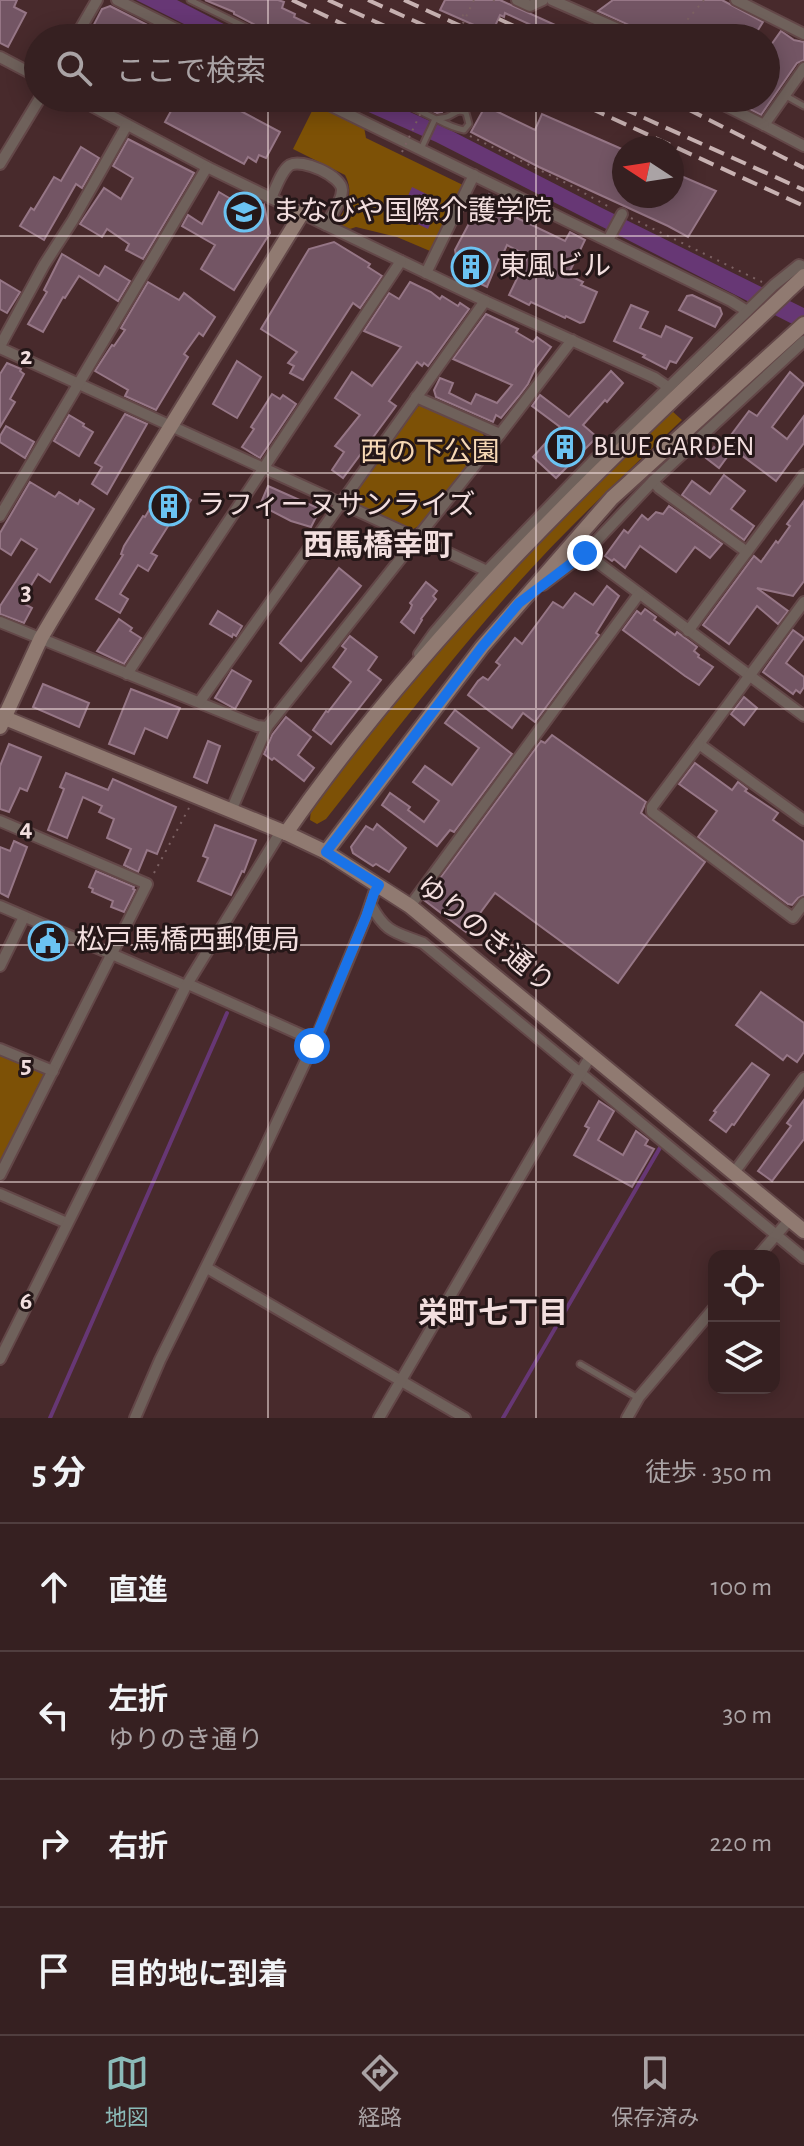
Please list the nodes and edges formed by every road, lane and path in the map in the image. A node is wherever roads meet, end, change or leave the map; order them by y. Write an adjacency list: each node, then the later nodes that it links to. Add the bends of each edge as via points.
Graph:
1 (97, 0): 10 (street)
2 (190, 0): 12 (lane)
3 (474, 0): 13 (path, bridge)
4 (517, 0): 5 (street, via 530,6)
5 (543, 0)
6 (552, 0): 14 (street)
7 (704, 0): 15 (path)
8 (736, 0): 16 (street)
9 (120, 1): 11 (street)
10 (83, 24)
11 (166, 24)
12 (239, 24)
13 (461, 24)
14 (607, 24)
15 (684, 24)
16 (804, 34)
17 (0, 57): 19 (street)
18 (804, 68): 20 (street)
19 (24, 70)
20 (786, 96): 21 (street); 22 (lane)
21 (780, 104)
22 (804, 106)
23 (32, 112): 39 (street)
24 (103, 112): 33 (street)
25 (344, 112): 37 (street)
26 (421, 112): 32 (lane)
27 (421, 112): 38 (path, bridge)
28 (455, 112): 32 (lane)
29 (464, 112): 35 (lane, via 469,119)
30 (738, 112): 34 (street)
31 (774, 112): 34 (street)
32 (435, 119): 35 (lane); 37 (lane)
33 (127, 125): 40 (street); 57 (street)
34 (764, 125): 36 (street)
35 (464, 130): 44 (path)
36 (804, 146)
37 (421, 149): 41 (street)
38 (402, 152)
39 (0, 164)
40 (207, 167): 42 (street); 58 (street)
41 (474, 175): 46 (street); 49 (street)
42 (271, 198): 43 (street); 45 (street, via 291,164 305,164 336,178 341,195)
43 (302, 213): 45 (street); 61 (street)
44 (622, 214): 46 (street); 51 (path)
45 (326, 225): 47 (street)
46 (608, 240): 53 (street)
47 (401, 261): 49 (street); 63 (street)
48 (804, 267): 51 (street, via 794,268)
49 (426, 273): 52 (street)
50 (804, 276): 59 (street)
51 (773, 286): 53 (street)
52 (485, 301): 55 (street); 60 (street)
53 (747, 311): 59 (street)
54 (804, 324): 74 (street, via 612,498)
55 (572, 340): 59 (street); 62 (street)
56 (804, 341): 65 (street)
57 (0, 347): 58 (street)
58 (80, 383): 61 (street); 67 (street)
59 (674, 390): 71 (street); 81 (street)
60 (416, 397): 62 (street); 66 (street)
61 (172, 426): 63 (street); 78 (street)
62 (500, 434): 68 (street)
63 (264, 468): 66 (street); 79 (street)
64 (804, 475): 69 (street)
65 (653, 481): 69 (street); 70 (street)
66 (341, 503): 68 (street); 82 (street)
67 (0, 516)
68 (417, 538): 71 (street); 85 (street)
69 (747, 552): 77 (street)
70 (585, 553): 72 (street); 74 (street)
71 (487, 571): 81 (street)
72 (639, 594): 77 (street); 98 (street)
73 (804, 602): 75 (street)
74 (519, 603): 92 (street)
75 (799, 618): 80 (street)
76 (0, 622): 78 (street)
77 (688, 631): 80 (street)
78 (41, 638): 79 (street); 84 (street)
79 (127, 674): 82 (street)
80 (749, 676): 83 (street); 86 (street)
81 (390, 695): 91 (street)
82 (200, 701): 85 (street)
83 (804, 716)
84 (1, 720): 88 (street, ゆりのき通り)
85 (267, 727): 88 (street)
86 (699, 744): 89 (street); 95 (street, via 652,812 793,918)
87 (189, 807): 93 (path)
88 (231, 811): 91 (street, ゆりのき通り)
89 (804, 820)
90 (0, 821): 93 (street)
91 (283, 832): 92 (street, ゆりのき通り); 102 (street)
92 (326, 852): 94 (street, ゆりのき通り)
93 (147, 884): 100 (street)
94 (379, 885): 96 (street); 98 (street, ゆりのき通り)
95 (804, 903)
96 (371, 905): 103 (street); 107 (street, via 386,927 423,943)
97 (0, 906): 99 (street)
98 (410, 906): 105 (street, ゆりのき通り)
99 (24, 917): 100 (street); 101 (street)
100 (113, 955): 102 (street); 106 (street)
101 (0, 966)
102 (187, 985): 103 (street); 113 (street)
103 (315, 1041): 118 (street)
104 (0, 1049): 106 (street)
105 (591, 1055): 107 (street); 109 (street, ゆりのき通り)
106 (53, 1071): 110 (street)
107 (580, 1072): 115 (street); 122 (street)
108 (804, 1078): 109 (street)
109 (733, 1174): 112 (street, ゆりのき通り)
110 (0, 1175)
111 (0, 1194): 113 (street)
112 (790, 1219): 114 (street, ゆりのき通り); 115 (street)
113 (67, 1223): 120 (street)
114 (804, 1231)
115 (776, 1235): 116 (street); 117 (street)
116 (763, 1250)
117 (804, 1258)
118 (207, 1268): 122 (street); 124 (street)
119 (708, 1315): 123 (street)
120 (0, 1359)
121 (580, 1364): 123 (lane)
122 (401, 1381): 125 (street); 126 (street)
123 (638, 1398): 127 (street)
124 (135, 1418)
125 (379, 1418)
126 (465, 1418)
127 (627, 1418)

